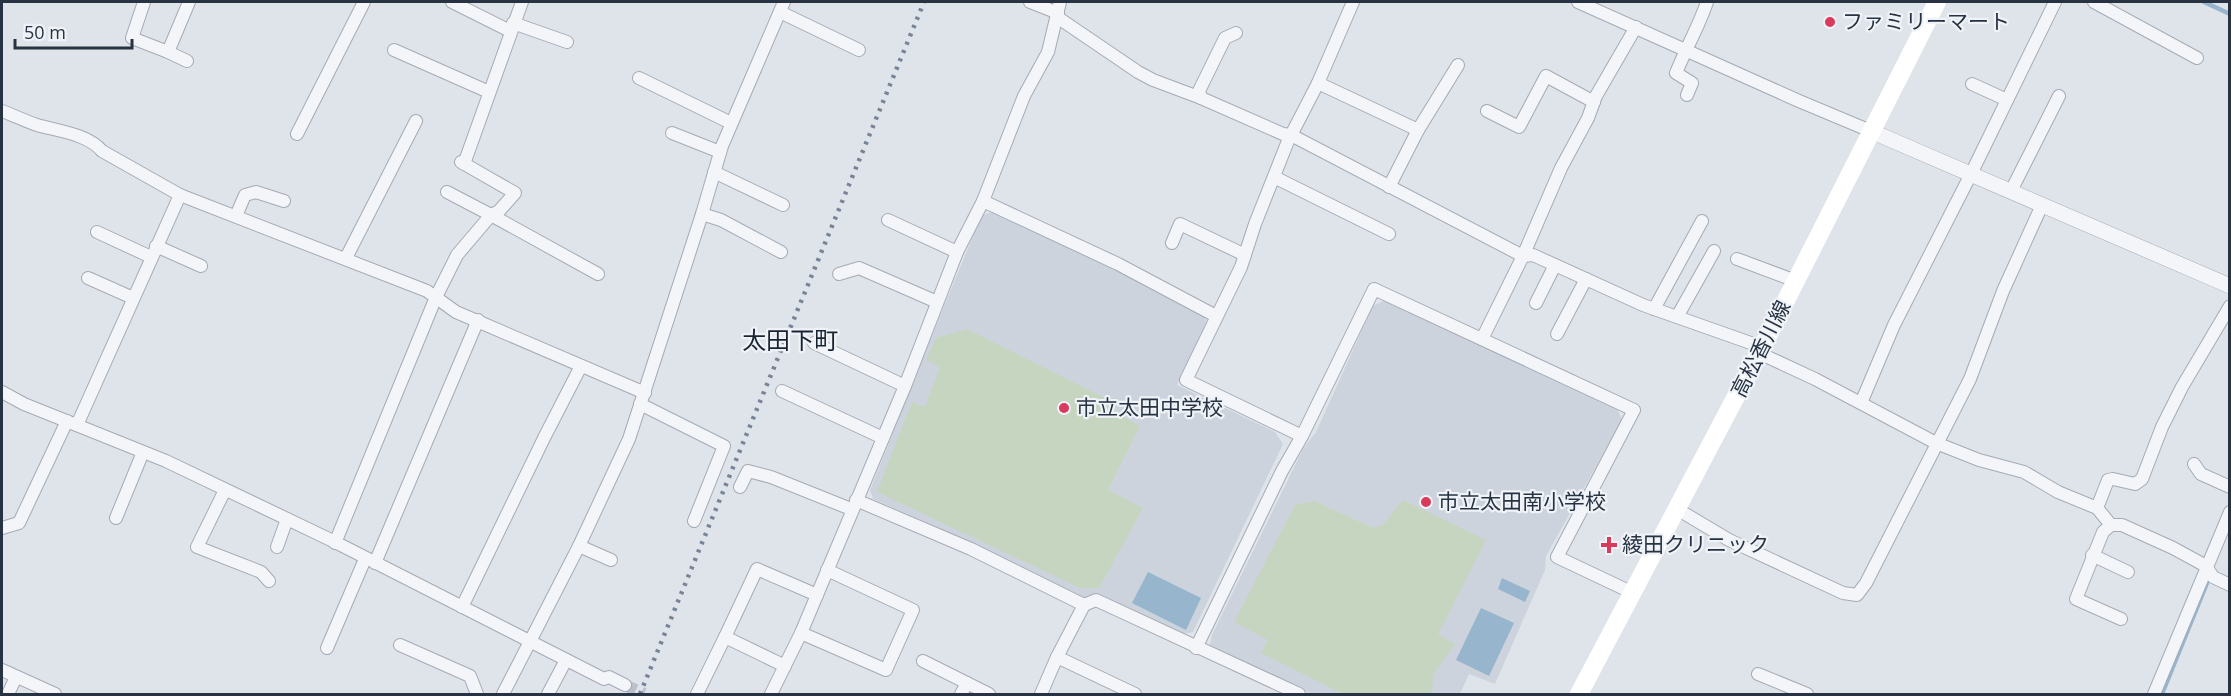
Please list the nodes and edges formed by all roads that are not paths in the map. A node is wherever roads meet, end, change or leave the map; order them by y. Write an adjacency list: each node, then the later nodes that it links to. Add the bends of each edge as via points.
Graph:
1 (144, 2): 22 (street, via 132,38)
2 (189, 2): 22 (street)
3 (364, 2): 42 (street)
4 (452, 2): 15 (street)
5 (522, 2): 15 (street)
6 (1030, 2): 14 (street)
7 (1353, 2): 27 (street)
8 (1578, 2): 16 (street)
9 (1707, 2): 21 (street, via 1698,29)
10 (1937, 2): 40 (main road, 高松香川線)
11 (2055, 2): 33 (street)
12 (2094, 2): 23 (street)
13 (782, 7): 20 (street); 38 (street)
14 (1059, 11): 32 (street, via 1138,72); 53 (street, via 1048,52 1024,96)
15 (512, 27): 18 (street); 29 (street)
16 (1636, 27): 21 (street); 34 (street)
17 (1236, 33): 32 (street, via 1225,38 1199,91)
18 (567, 42)
19 (394, 50): 29 (street)
20 (859, 50)
21 (1685, 50): 30 (street, via 1676,73 1692,83); 40 (street)
22 (168, 52): 24 (street)
23 (2197, 58)
24 (187, 61)
25 (1458, 65): 39 (street)
26 (639, 78): 38 (street)
27 (1318, 83): 39 (street); 43 (street)
28 (1972, 84): 33 (street)
29 (489, 92): 57 (street, via 462,163 515,193 500,211)
30 (1687, 95)
31 (2059, 96): 49 (street)
32 (1201, 98): 43 (street)
33 (2007, 100): 46 (street)
34 (1594, 102): 36 (street, via 1546,76 1520,127); 69 (street)
35 (2, 111): 51 (street, via 97,145 102,152)
36 (1487, 111)
37 (416, 121): 70 (street)
38 (731, 123): 44 (street)
39 (1418, 130): 48 (street)
40 (1873, 132): 46 (street); 78 (main road, 高松香川線)
41 (672, 133): 44 (street)
42 (297, 134)
43 (1291, 135): 47 (street); 48 (street)
44 (720, 152): 45 (street)
45 (714, 172): 54 (street); 56 (street)
46 (1971, 174): 49 (street); 98 (street, via 1894,325)
47 (1274, 177): 62 (street); 68 (street)
48 (1389, 187): 69 (street)
49 (2010, 191): 55 (street)
50 (447, 192): 57 (street)
51 (180, 195): 58 (street); 65 (street)
52 (284, 201): 58 (street, via 256,192 245,195)
53 (983, 201): 67 (street); 86 (street, via 1118,264)
54 (783, 205)
55 (2042, 205): 79 (street); 102 (street, via 2003,291 1970,379)
56 (702, 214): 66 (street); 97 (street)
57 (491, 215): 74 (street); 80 (street, via 457,255)
58 (236, 216): 70 (street)
59 (888, 220): 67 (street)
60 (1702, 221): 85 (street)
61 (97, 232): 65 (street)
62 (1389, 234)
63 (1172, 243): 68 (street, via 1180,224)
64 (1714, 251): 87 (street)
65 (154, 252): 73 (street); 81 (street)
66 (781, 252)
67 (957, 252): 82 (street)
68 (1245, 255): 86 (street)
69 (1523, 256): 72 (street, via 1533,255); 90 (street)
70 (346, 258): 80 (street)
71 (1737, 259): 78 (street)
72 (1555, 265): 77 (street); 83 (street)
73 (201, 266)
74 (598, 274)
75 (839, 274): 82 (street, via 859,268)
76 (88, 278): 81 (street)
77 (1586, 279): 85 (street); 89 (street)
78 (1796, 281): 92 (main road, 高松香川線)
79 (2229, 286)
80 (436, 297): 88 (street, via 456,312); 117 (street)
81 (133, 298): 99 (street)
82 (937, 303): 94 (street)
83 (1536, 303)
84 (2229, 306): 109 (street, via 2182,387 2142,479 2135,484 2108,480)
85 (1654, 309): 87 (street)
86 (1216, 316): 100 (street, via 1186,380)
87 (1677, 317): 92 (street)
88 (478, 320): 93 (street); 122 (street)
89 (1557, 334)
90 (1482, 339): 100 (street, via 1374,289); 128 (street, via 1634,410 1557,557)
91 (814, 343): 94 (street)
92 (1761, 350): 98 (street); 110 (main road, 高松香川線)
93 (581, 366): 97 (street); 131 (street)
94 (905, 386): 101 (street)
95 (782, 391): 101 (street)
96 (2, 392): 99 (street)
97 (642, 398): 114 (street, via 724,446); 118 (street, via 629,439)
98 (1861, 403): 102 (street)
99 (72, 423): 103 (street); 116 (street, via 19,523)
100 (1302, 436): 138 (street)
101 (883, 438): 108 (street)
102 (1936, 443): 109 (street, via 2024,472); 110 (street, via 1857,595 1842,593 1729,540)
103 (143, 452): 107 (street); 112 (street)
104 (2194, 464): 106 (street, via 2200,474)
105 (740, 487): 108 (street, via 748,471)
106 (2229, 487)
107 (225, 490): 113 (street); 126 (street, via 197,548 261,572)
108 (854, 504): 124 (street); 130 (street, via 971,549)
109 (2097, 508): 115 (street)
110 (1677, 509): 128 (main road, 高松香川線)
111 (2229, 512): 123 (street)
112 (116, 518)
113 (287, 519): 117 (street); 119 (street)
114 (694, 521)
115 (2111, 525): 120 (street, via 2103,532); 123 (street, via 2122,525)
116 (2, 528)
117 (336, 543): 122 (street)
118 (579, 546): 121 (street); 135 (street)
119 (277, 548)
120 (2092, 555): 125 (street); 132 (street, via 2076,599)
121 (611, 560)
122 (370, 561): 131 (street); 137 (street)
123 (2206, 566): 127 (street, via 2213,577); 161 (street)
124 (827, 570): 129 (street); 133 (street, via 913,610 886,670)
125 (2128, 572)
126 (269, 581)
127 (2229, 585)
128 (1633, 593): 160 (main road, 高松香川線)
129 (817, 595): 133 (street); 134 (street, via 757,569)
130 (1084, 605): 138 (street, via 1096,600); 139 (street)
131 (462, 607): 135 (street)
132 (2121, 619)
133 (801, 633): 142 (street)
134 (725, 637): 142 (street); 154 (street)
135 (531, 641): 140 (street); 152 (street)
136 (400, 645): 151 (street, via 470,676)
137 (327, 648)
138 (1196, 648): 159 (street)
139 (1057, 657): 157 (street); 158 (street)
140 (566, 660): 146 (street); 153 (street)
141 (923, 661): 147 (street)
142 (785, 666): 155 (street)
143 (2, 670): 145 (street)
144 (1758, 674): 148 (street)
145 (16, 677): 149 (street); 150 (street)
146 (625, 686)
147 (964, 689): 156 (street)
148 (1799, 693)
149 (8, 694)
150 (55, 694)
151 (477, 694)
152 (503, 694)
153 (548, 694)
154 (697, 694)
155 (771, 694)
156 (989, 694)
157 (1041, 694)
158 (1135, 694)
159 (1299, 694)
160 (1579, 694)
161 (2154, 694)

